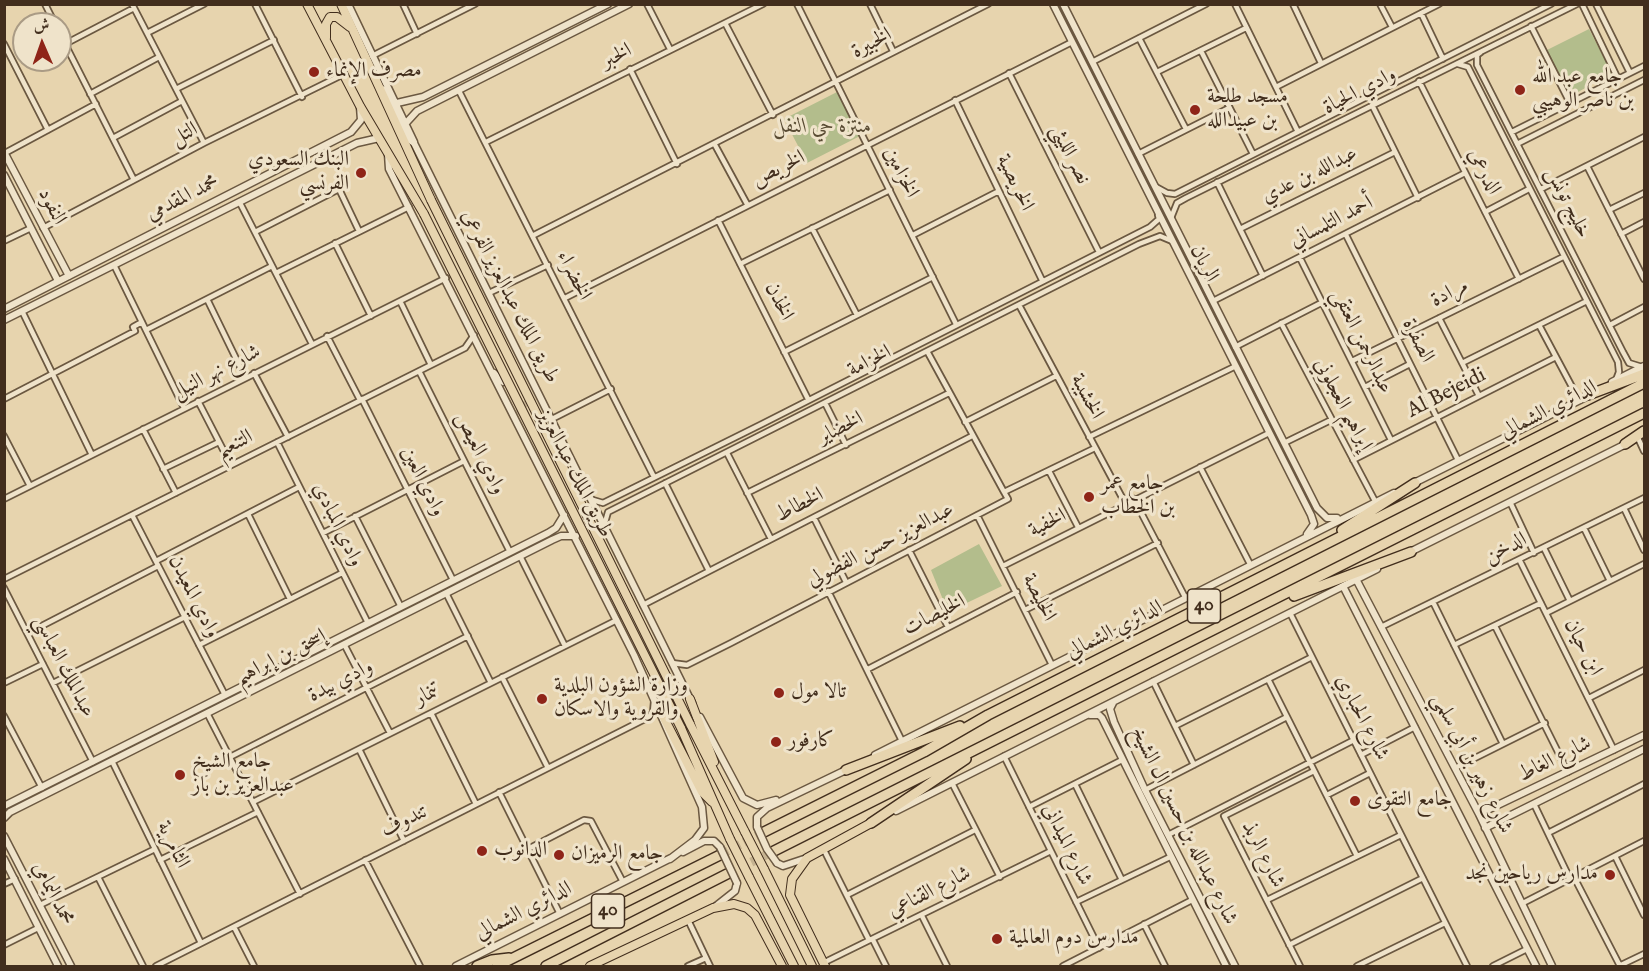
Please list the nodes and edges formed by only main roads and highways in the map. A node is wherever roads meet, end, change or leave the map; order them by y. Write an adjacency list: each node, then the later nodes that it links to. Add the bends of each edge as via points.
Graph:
1 (308, 4): 4 (main road, طريق الملك عبدالعزيز)
2 (341, 4): 3 (main road, طريق الملك عبدالعزيز)
3 (351, 28): 4 (main road, via 337,17 330,17); 20 (main road, طريق الملك عبدالعزيز, bridge, via 431,200)
4 (326, 38): 21 (main road, طريق الملك عبدالعزيز, bridge, via 360,106 424,214 681,728 709,787)
5 (1644, 369): 7 (highway)
6 (1644, 383): 13 (highway, الدائري الشمالي / 40)
7 (1584, 397)
8 (1644, 413): 14 (highway, الدائري الشمالي / 40)
9 (1642, 434): 10 (highway)
10 (1624, 444)
11 (1415, 483): 13 (highway)
12 (1411, 552): 14 (highway)
13 (1298, 558): 16 (highway, الدائري الشمالي / 40)
14 (1249, 613): 18 (highway, الدائري الشمالي / 40)
15 (690, 699): 20 (main road)
16 (988, 715): 19 (highway); 23 (highway, الدائري الشمالي / 40, via 903,763)
17 (664, 718): 21 (main road, via 702,792)
18 (1000, 737): 22 (highway); 25 (highway, الدائري الشمالي / 40)
19 (846, 770)
20 (728, 797): 35 (main road, طريق الملك عبدالعزيز, bridge)
21 (712, 802): 34 (main road, طريق الملك عبدالعزيز, bridge)
22 (871, 823): 28 (main road, via 807,858 792,879 790,895)
23 (761, 830)
24 (720, 851): 27 (highway, الدائري الشمالي / 40)
25 (774, 851)
26 (727, 874): 31 (highway, 40)
27 (514, 958): 29 (highway); 30 (highway, الدائري الشمالي / 40)
28 (824, 965)
29 (477, 966)
30 (497, 966)
31 (546, 966)
32 (590, 966): 33 (main road, via 713,908 734,903 755,915)
33 (782, 966)
34 (793, 966)
35 (813, 966)

